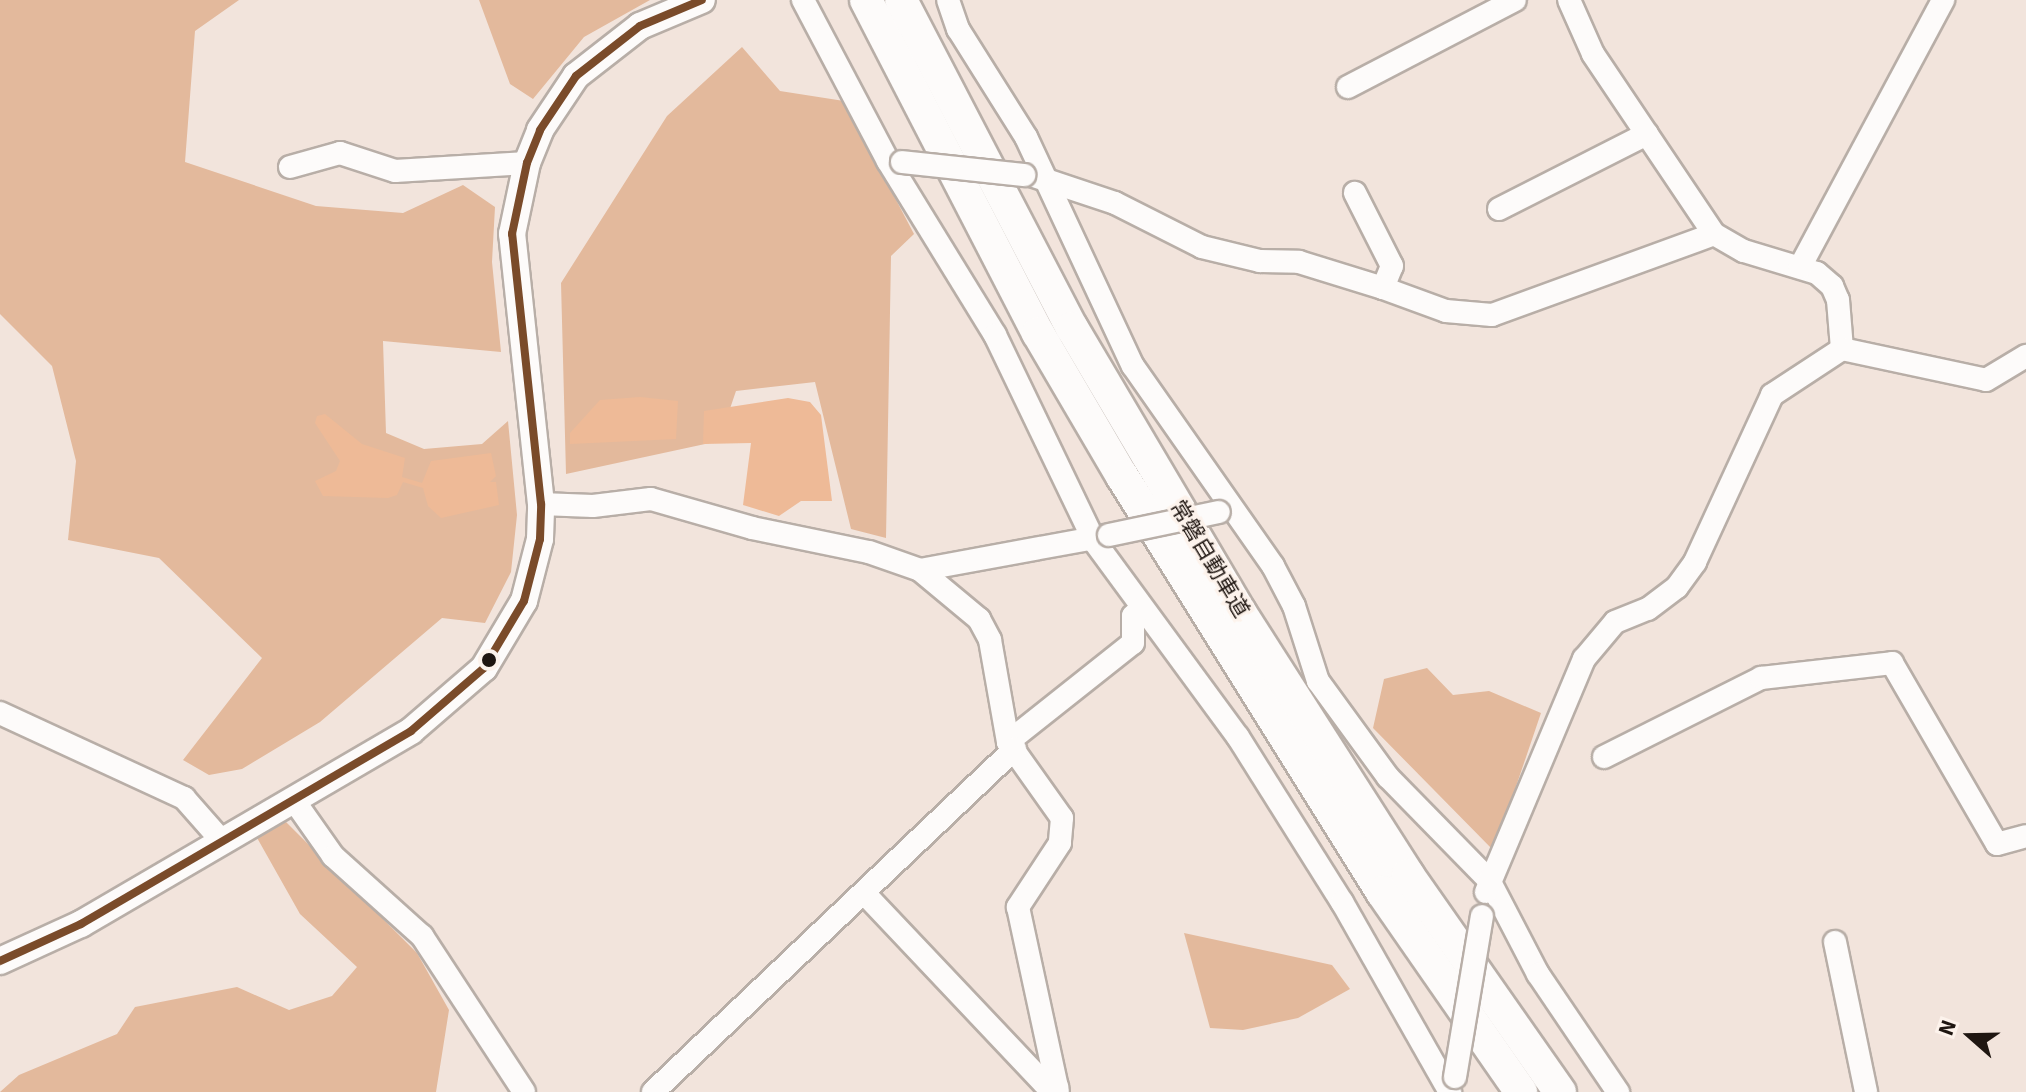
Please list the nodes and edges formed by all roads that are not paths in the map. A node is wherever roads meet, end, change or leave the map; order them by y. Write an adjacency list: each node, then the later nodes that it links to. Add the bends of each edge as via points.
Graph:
1 (702, 0): 12 (main road, via 640,26 576,76 540,130)
2 (803, 0): 11 (street)
3 (866, 0): 41 (highway, 常磐自動車道, via 1016,292 1130,489 1373,879)
4 (901, 0): 42 (highway, 常磐自動車道, via 1072,328 1240,612 1408,875)
5 (948, 0): 14 (street, via 958,29 1026,137)
6 (1515, 0): 9 (street)
7 (1569, 0): 10 (street, via 1593,54)
8 (1943, 0): 18 (street)
9 (1348, 87)
10 (1647, 134): 16 (street); 17 (street)
11 (895, 162): 14 (street, bridge); 24 (street, via 995,335)
12 (527, 163): 13 (street, via 395,171 340,153); 22 (main road, via 512,234)
13 (290, 167)
14 (1034, 176): 19 (street, via 1115,203 1202,247 1260,261 1299,262); 23 (street, via 1133,366)
15 (1355, 193): 19 (street, via 1392,266)
16 (1499, 209)
17 (1714, 234): 18 (street, via 1744,251); 19 (street, via 1492,315 1446,311)
18 (1800, 267): 20 (street, via 1832,286)
19 (1383, 288)
20 (1842, 349): 21 (street, via 1971,379 1986,380); 33 (street, via 1772,395 1695,562 1677,587 1648,609 1615,622 1584,659)
21 (2021, 364)
22 (541, 504): 25 (street, via 593,506 651,499 752,528 869,552); 30 (main road, via 537,557 524,601 484,668 411,731)
23 (1226, 510): 24 (street, bridge); 33 (street, via 1287,592 1318,681 1346,723 1388,777)
24 (1101, 538): 25 (street); 26 (street)
25 (920, 570): 28 (street, via 979,619 990,640)
26 (1142, 608): 28 (street, via 1133,616 1133,643); 37 (street, via 1238,737)
27 (0, 713): 32 (street, via 184,798)
28 (1011, 746): 34 (street); 38 (street, via 1062,818 1064,830 1018,907)
29 (1604, 757): 31 (street, via 1761,678 1892,663 1997,844)
30 (293, 799): 32 (main road); 39 (street, via 333,856 422,936)
31 (2026, 836)
32 (221, 840): 36 (main road, via 81,924)
33 (1489, 880): 37 (street, bridge); 43 (street, via 1538,974)
34 (865, 894): 38 (street); 40 (street)
35 (1835, 942): 44 (street)
36 (0, 961)
37 (1452, 1087)
38 (1055, 1090)
39 (524, 1092)
40 (653, 1092)
41 (1521, 1092)
42 (1560, 1092)
43 (1618, 1092)
44 (1866, 1092)

